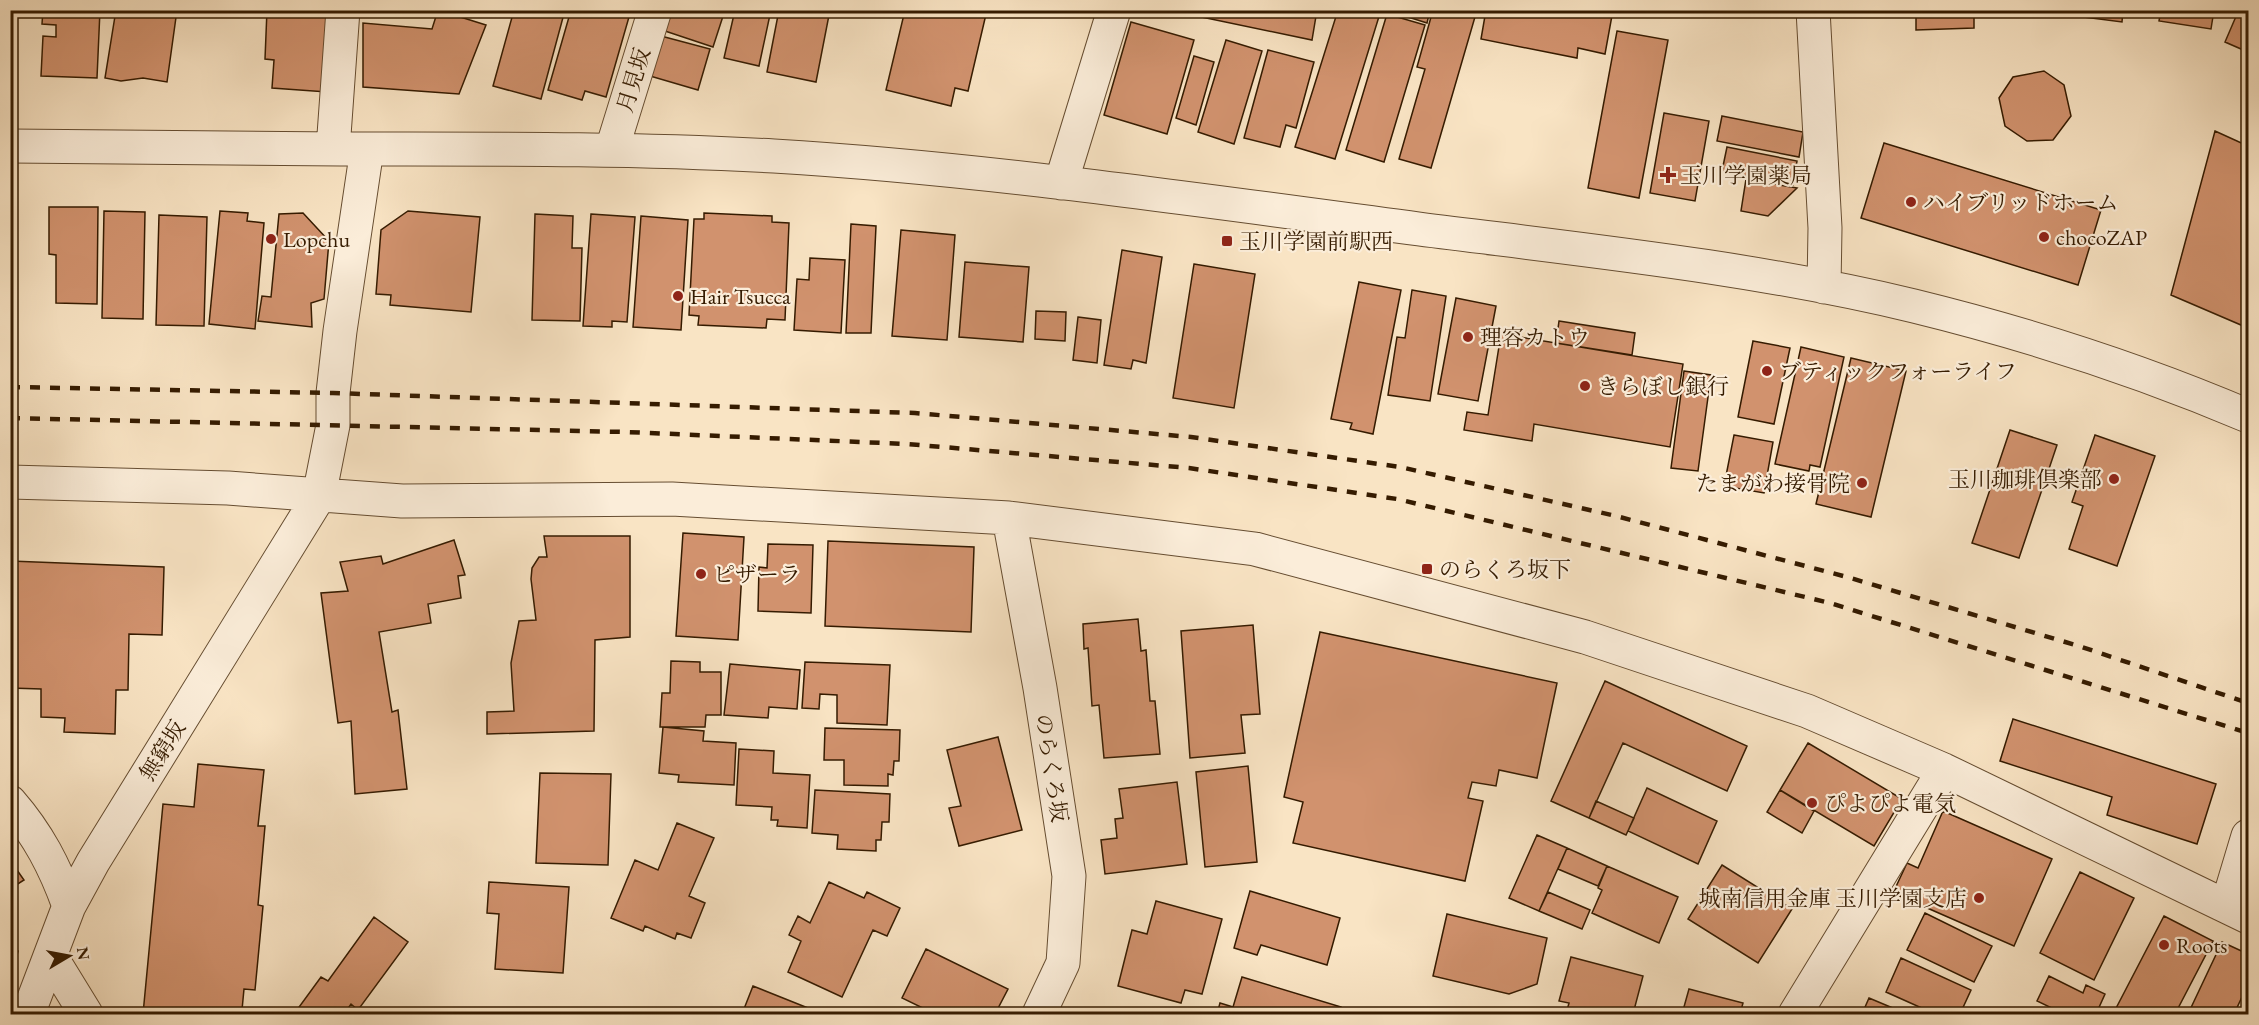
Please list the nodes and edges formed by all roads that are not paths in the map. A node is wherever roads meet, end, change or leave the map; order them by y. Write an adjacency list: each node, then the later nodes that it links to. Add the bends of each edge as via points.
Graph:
1 (343, 10): 6 (street)
2 (655, 10): 8 (street, 月見坂)
3 (1114, 10): 9 (street)
4 (1813, 10): 10 (street, via 1825,228)
5 (10, 146): 6 (street)
6 (333, 149): 7 (street)
7 (367, 149): 8 (street); 13 (street, via 340,331 333,425)
8 (612, 149): 9 (street, via 833,160)
9 (1061, 183): 10 (street, via 1559,247)
10 (1824, 287): 11 (street, via 1913,306 2045,342 2104,360)
11 (2248, 416)
12 (10, 482): 13 (street, via 228,488)
13 (319, 496): 14 (street, via 510,502 672,499); 18 (street, 無窮坂)
14 (1009, 518): 15 (street, via 1255,549 1574,634 1807,711); 23 (street, のらくろ坂, via 1069,876 1063,963)
15 (1944, 770): 19 (street); 24 (street)
16 (10, 802): 18 (street, via 55,866)
17 (2248, 836): 19 (street)
18 (69, 906): 20 (street, 無窮坂)
19 (2238, 912)
20 (51, 957): 21 (street, 無窮坂); 22 (street)
21 (28, 1014)
22 (86, 1014)
23 (1039, 1014)
24 (1795, 1014)

